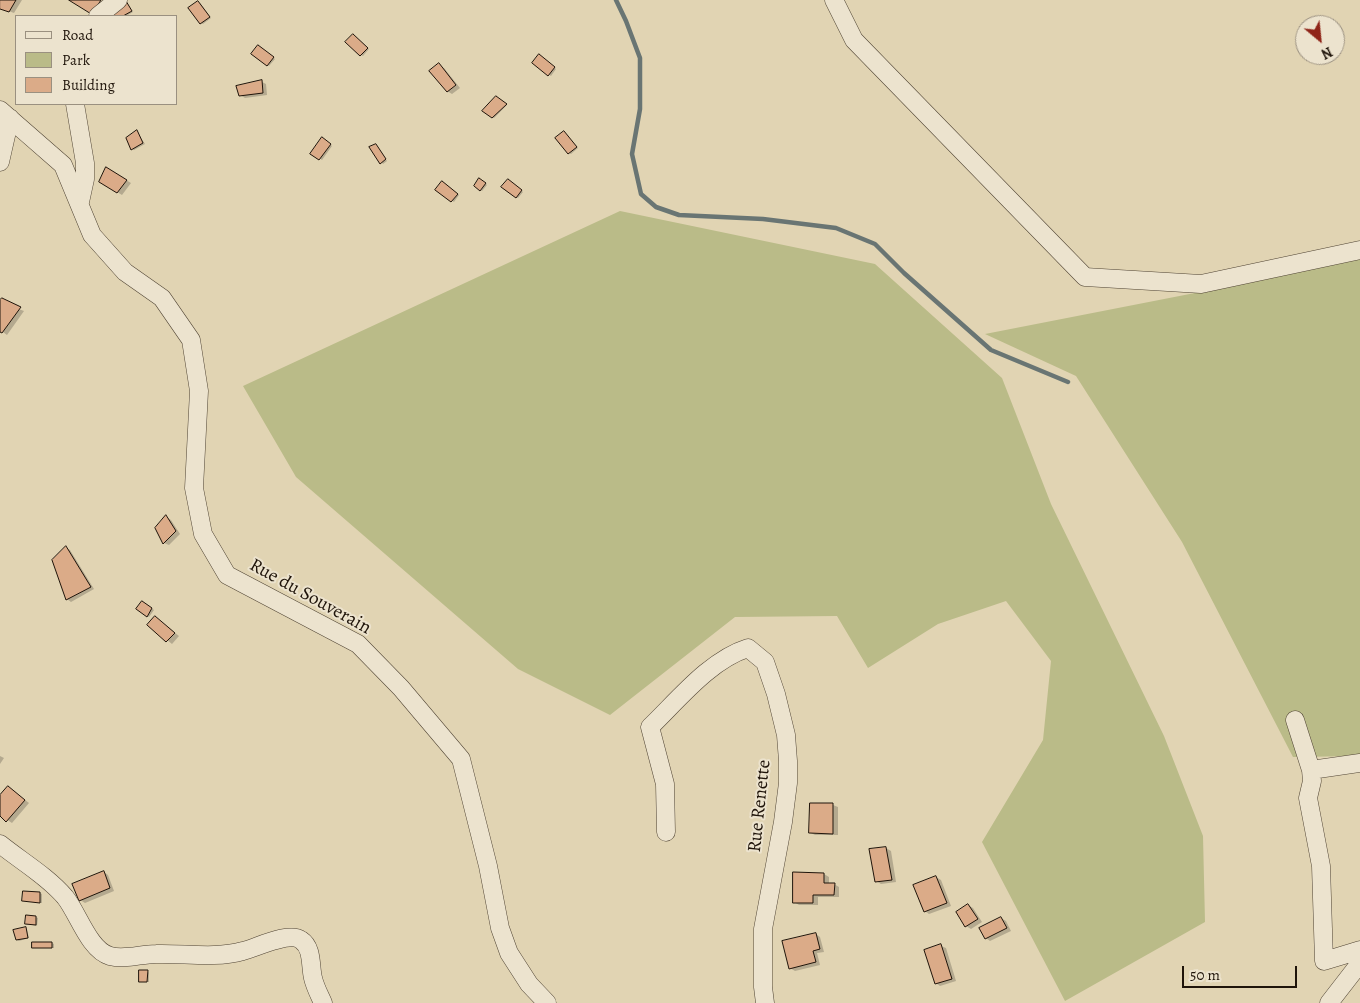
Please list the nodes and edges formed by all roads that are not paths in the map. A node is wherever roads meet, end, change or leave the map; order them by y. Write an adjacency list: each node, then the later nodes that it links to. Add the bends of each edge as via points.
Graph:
1 (118, 0): 3 (street)
2 (834, 0): 8 (street, via 854,40 1085,277 1201,284)
3 (99, 15)
4 (75, 105): 7 (street, via 85,163)
5 (5, 114): 6 (street); 7 (street, Rue du Souverain, via 63,165)
6 (0, 162)
7 (80, 202): 17 (street, Rue du Souverain, via 92,235 125,272 162,298 191,340 198,391 194,488 203,534 226,575 358,644 402,688 461,759 500,928 509,953 529,984)
8 (1360, 250)
9 (1295, 720): 11 (street)
10 (1360, 763): 11 (street)
11 (1312, 770): 14 (street, via 1308,798 1321,866 1324,961)
12 (666, 832): 18 (street, Rue Renette, via 665,784 650,727 711,668 734,652 748,648 764,662 776,694 786,735 788,761 783,822 763,929)
13 (0, 844): 16 (street, via 65,897 90,938 111,956 178,953 208,956 241,952 294,937 301,940 310,953 314,980)
14 (1360, 950)
15 (1360, 963): 19 (street)
16 (323, 1003)
17 (547, 1003)
18 (765, 1003)
19 (1329, 1003)

